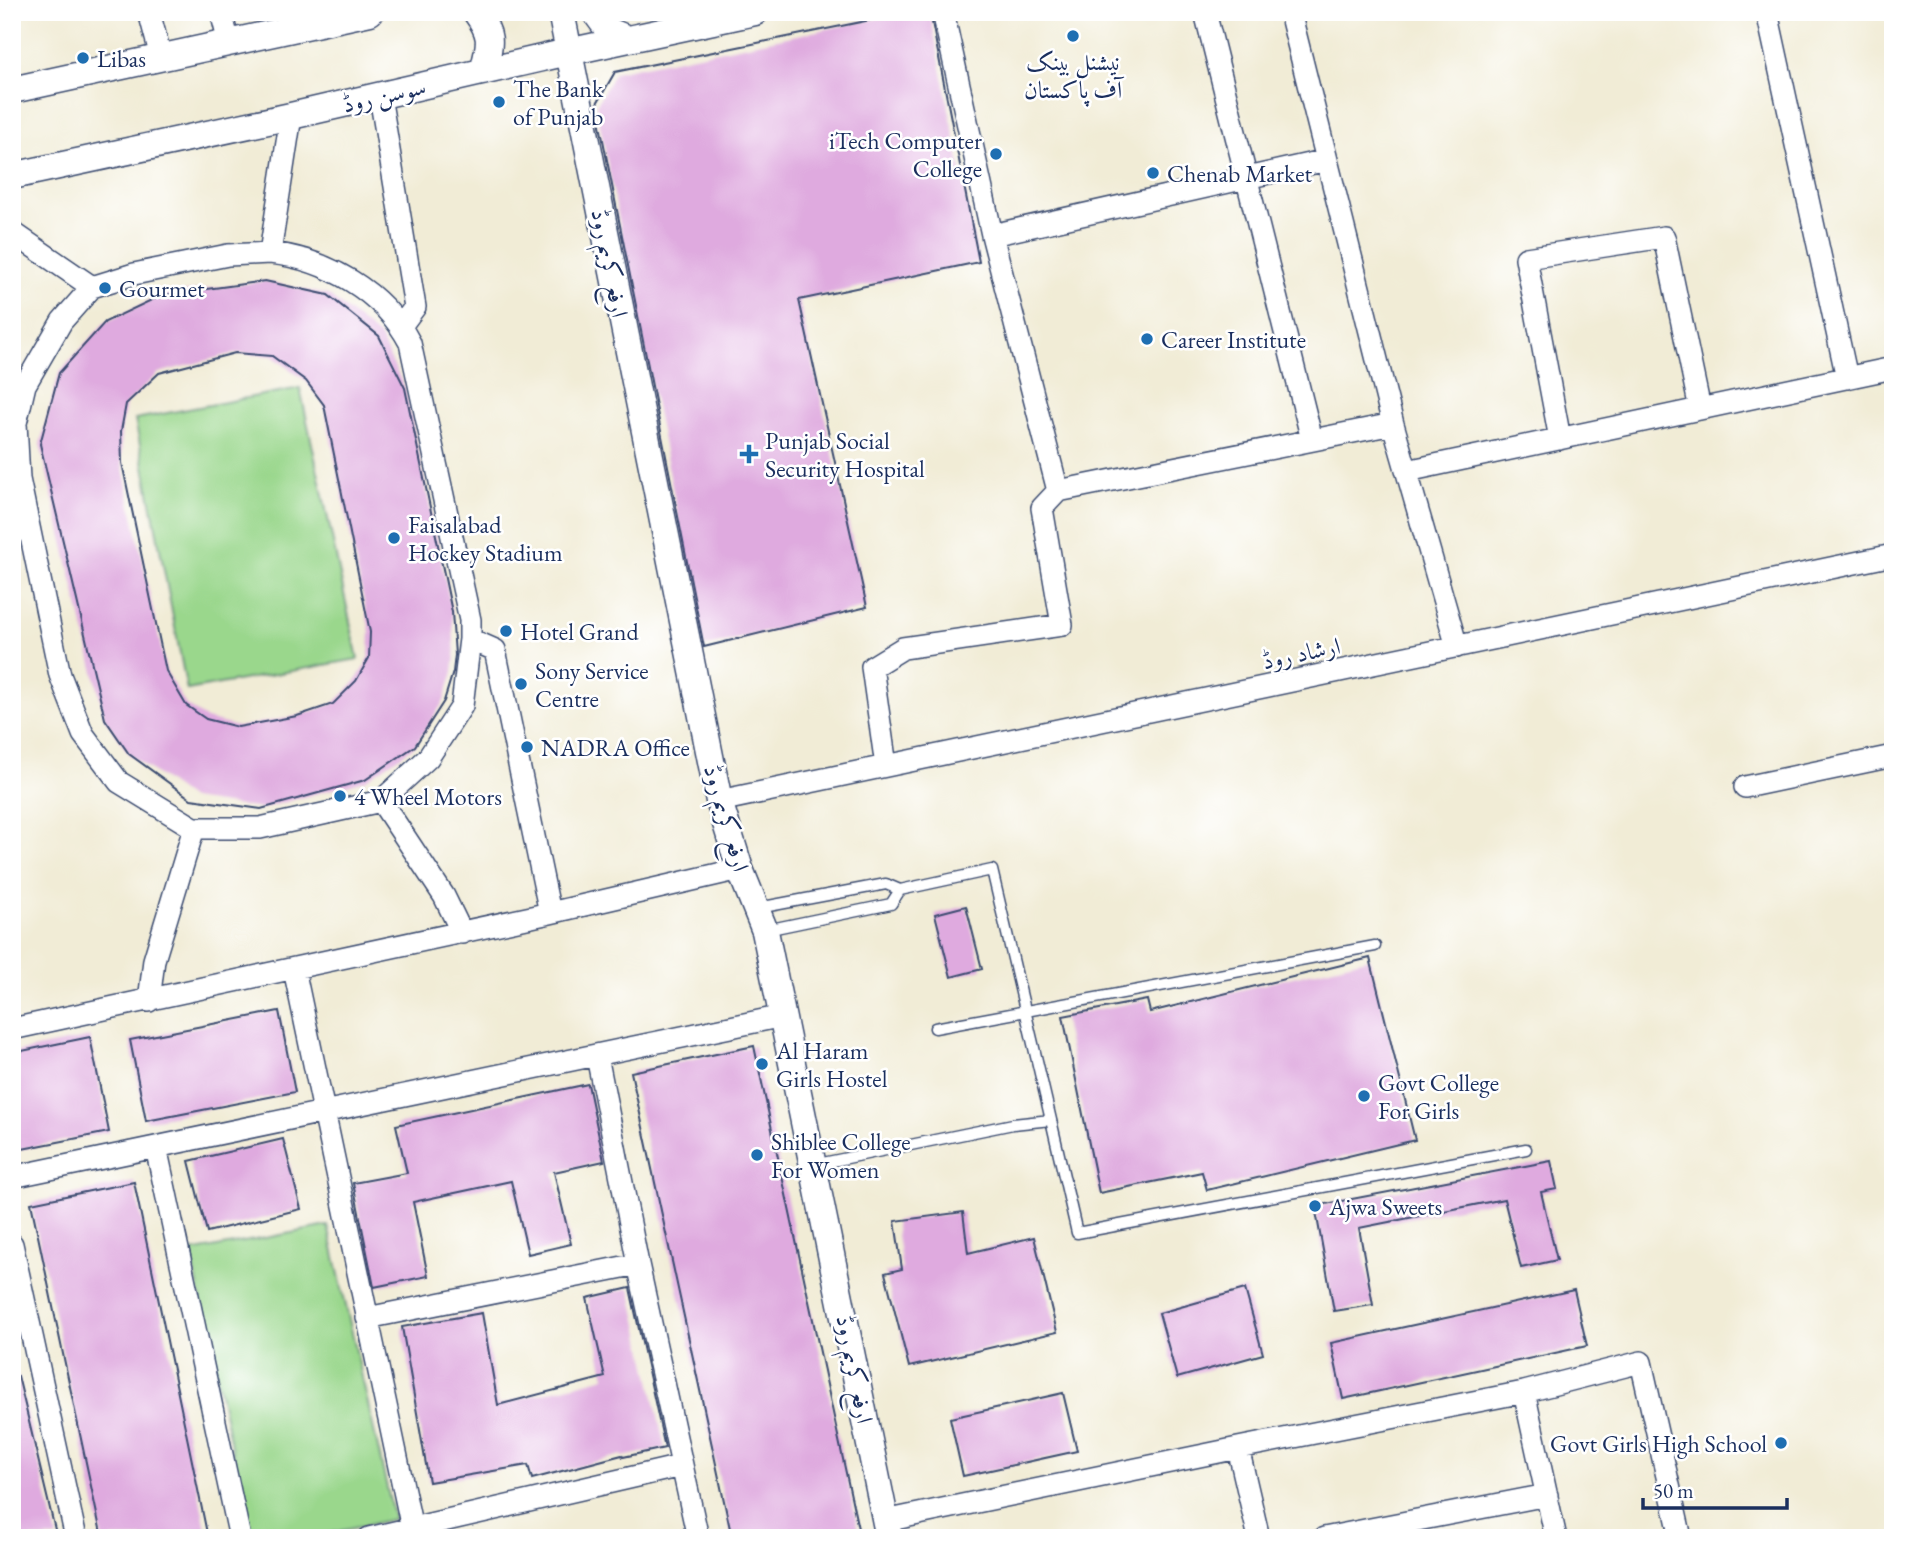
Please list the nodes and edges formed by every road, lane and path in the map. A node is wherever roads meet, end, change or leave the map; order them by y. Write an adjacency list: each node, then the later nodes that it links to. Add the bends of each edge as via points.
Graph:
1 (149, 12): 15 (street)
2 (221, 12): 13 (street)
3 (370, 12): 13 (street)
4 (476, 12): 16 (street, via 488,30)
5 (561, 12): 14 (street, ارفع کریم روڈ)
6 (595, 12): 12 (street, via 609,31)
7 (755, 12): 12 (street, سوسن روڈ)
8 (943, 12): 24 (street)
9 (1205, 12): 22 (street)
10 (1290, 12): 20 (street)
11 (1767, 12): 29 (street)
12 (628, 39): 14 (street, سوسن روڈ)
13 (229, 43): 15 (street)
14 (568, 52): 16 (street, سوسن روڈ); 43 (street, ارفع کریم روڈ)
15 (161, 57): 17 (street)
16 (483, 72): 18 (street, سوسن روڈ)
17 (12, 90)
18 (380, 96): 19 (street, سوسن روڈ); 27 (street, via 415,307)
19 (291, 117): 21 (street, سوسن روڈ); 25 (street)
20 (1327, 160): 22 (street); 31 (street)
21 (12, 176)
22 (1247, 179): 24 (street); 33 (street)
23 (12, 232): 26 (street)
24 (992, 235): 35 (street)
25 (270, 253): 26 (street, via 228,255); 27 (street, via 324,265 361,287)
26 (92, 287): 44 (street, via 62,321 25,385 16,423 19,479 60,675 83,734 119,782)
27 (401, 326): 37 (street, via 410,343 470,620)
28 (1893, 368): 29 (street)
29 (1847, 378): 30 (street)
30 (1700, 409): 32 (street); 32 (street, via 1664,237 1526,258)
31 (1393, 424): 33 (street); 34 (street)
32 (1560, 439): 34 (street)
33 (1312, 440): 35 (street)
34 (1407, 471): 38 (street)
35 (1058, 491): 40 (street, via 1042,508 1062,625 903,649 872,667)
36 (1893, 555): 38 (street, ارشاد روڈ)
37 (470, 639): 42 (street, via 462,706 428,758); 47 (street, via 495,650)
38 (1457, 647): 40 (street, ارشاد روڈ)
39 (1893, 756): 41 (street)
40 (886, 766): 43 (street, ارشاد روڈ)
41 (1745, 787)
42 (381, 801): 44 (street, via 260,828); 49 (street, via 444,896)
43 (719, 801): 45 (street, ارفع کریم روڈ)
44 (194, 828): 52 (street, via 154,960)
45 (740, 869): 47 (street); 48 (street, ارفع کریم روڈ)
46 (900, 890): 48 (lane, via 886,884); 48 (lane, via 891,904); 53 (lane, via 992,870)
47 (550, 914): 49 (street)
48 (760, 920): 54 (street, ارفع کریم روڈ)
49 (462, 933): 51 (street)
50 (1375, 946): 53 (lane)
51 (294, 969): 52 (street); 58 (street)
52 (149, 1001): 56 (street)
53 (1024, 1012): 55 (lane); 59 (lane)
54 (783, 1016): 57 (street); 62 (street, ارفع کریم روڈ)
55 (935, 1028)
56 (12, 1029)
57 (597, 1056): 58 (street); 65 (street)
58 (323, 1111): 60 (street); 66 (street)
59 (1051, 1120): 61 (lane, via 1077,1233); 62 (lane)
60 (156, 1147): 63 (street); 74 (street)
61 (1526, 1149)
62 (813, 1165): 71 (street, ارفع کریم روڈ)
63 (12, 1177)
64 (12, 1244): 73 (street)
65 (638, 1264): 66 (street); 69 (street)
66 (367, 1318): 72 (street)
67 (1524, 1392): 68 (street); 70 (street); 80 (street, via 1641,1362)
68 (1238, 1448): 71 (street); 77 (street)
69 (681, 1466): 72 (street); 76 (street)
70 (1547, 1495): 78 (street); 79 (street)
71 (887, 1529)
72 (413, 1533): 75 (street)
73 (76, 1538)
74 (240, 1538)
75 (369, 1538)
76 (698, 1538)
77 (1259, 1538)
78 (1324, 1538)
79 (1556, 1538)
80 (1681, 1538)

